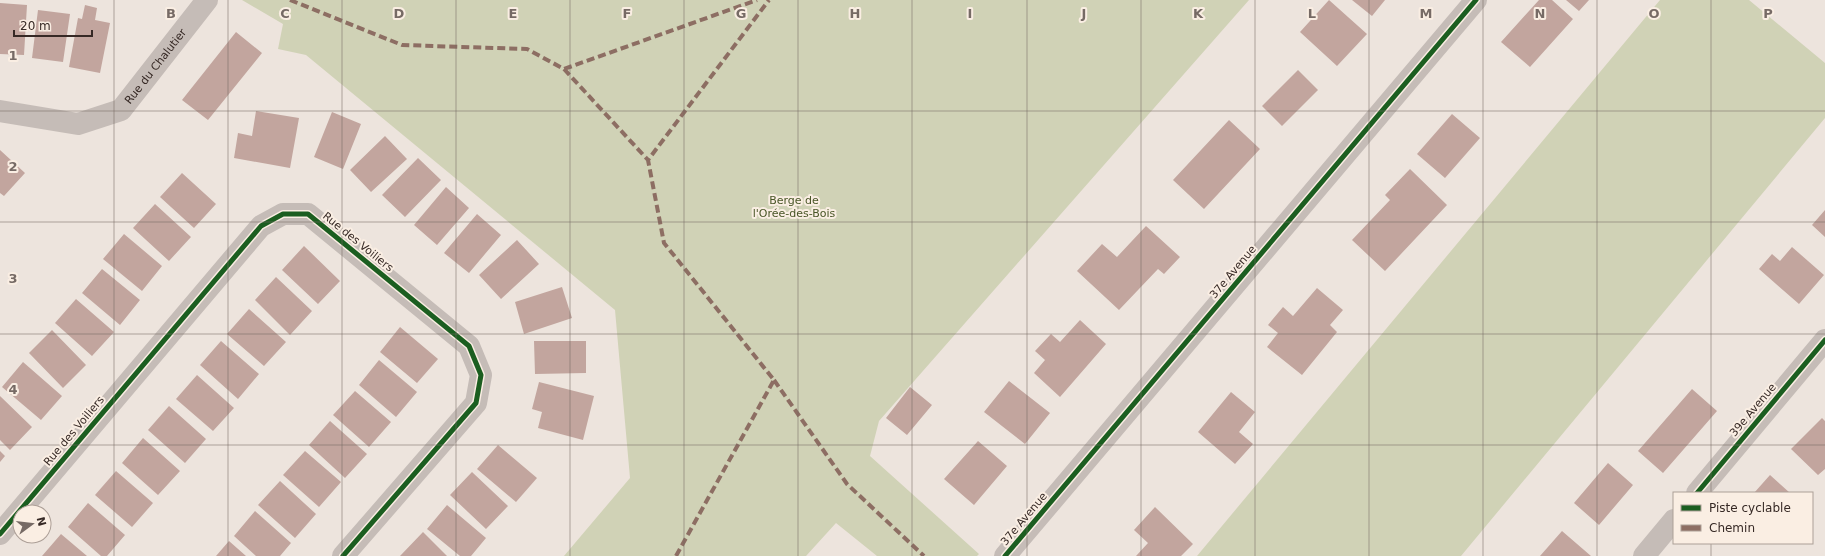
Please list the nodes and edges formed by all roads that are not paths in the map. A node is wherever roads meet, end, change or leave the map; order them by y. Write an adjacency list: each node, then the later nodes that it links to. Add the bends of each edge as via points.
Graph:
1 (207, 0): 3 (street, Rue du Chalutier, via 121,110 78,124)
2 (1476, 0): 9 (street, 37e Avenue)
3 (0, 111)
4 (1825, 340): 5 (street, 39e Avenue)
5 (1698, 492)
6 (1673, 521): 10 (street)
7 (0, 534): 8 (street, Rue des Voiliers, via 261,226 283,214 308,214 469,346 481,375 476,403)
8 (344, 556)
9 (1005, 556)
10 (1644, 556)

